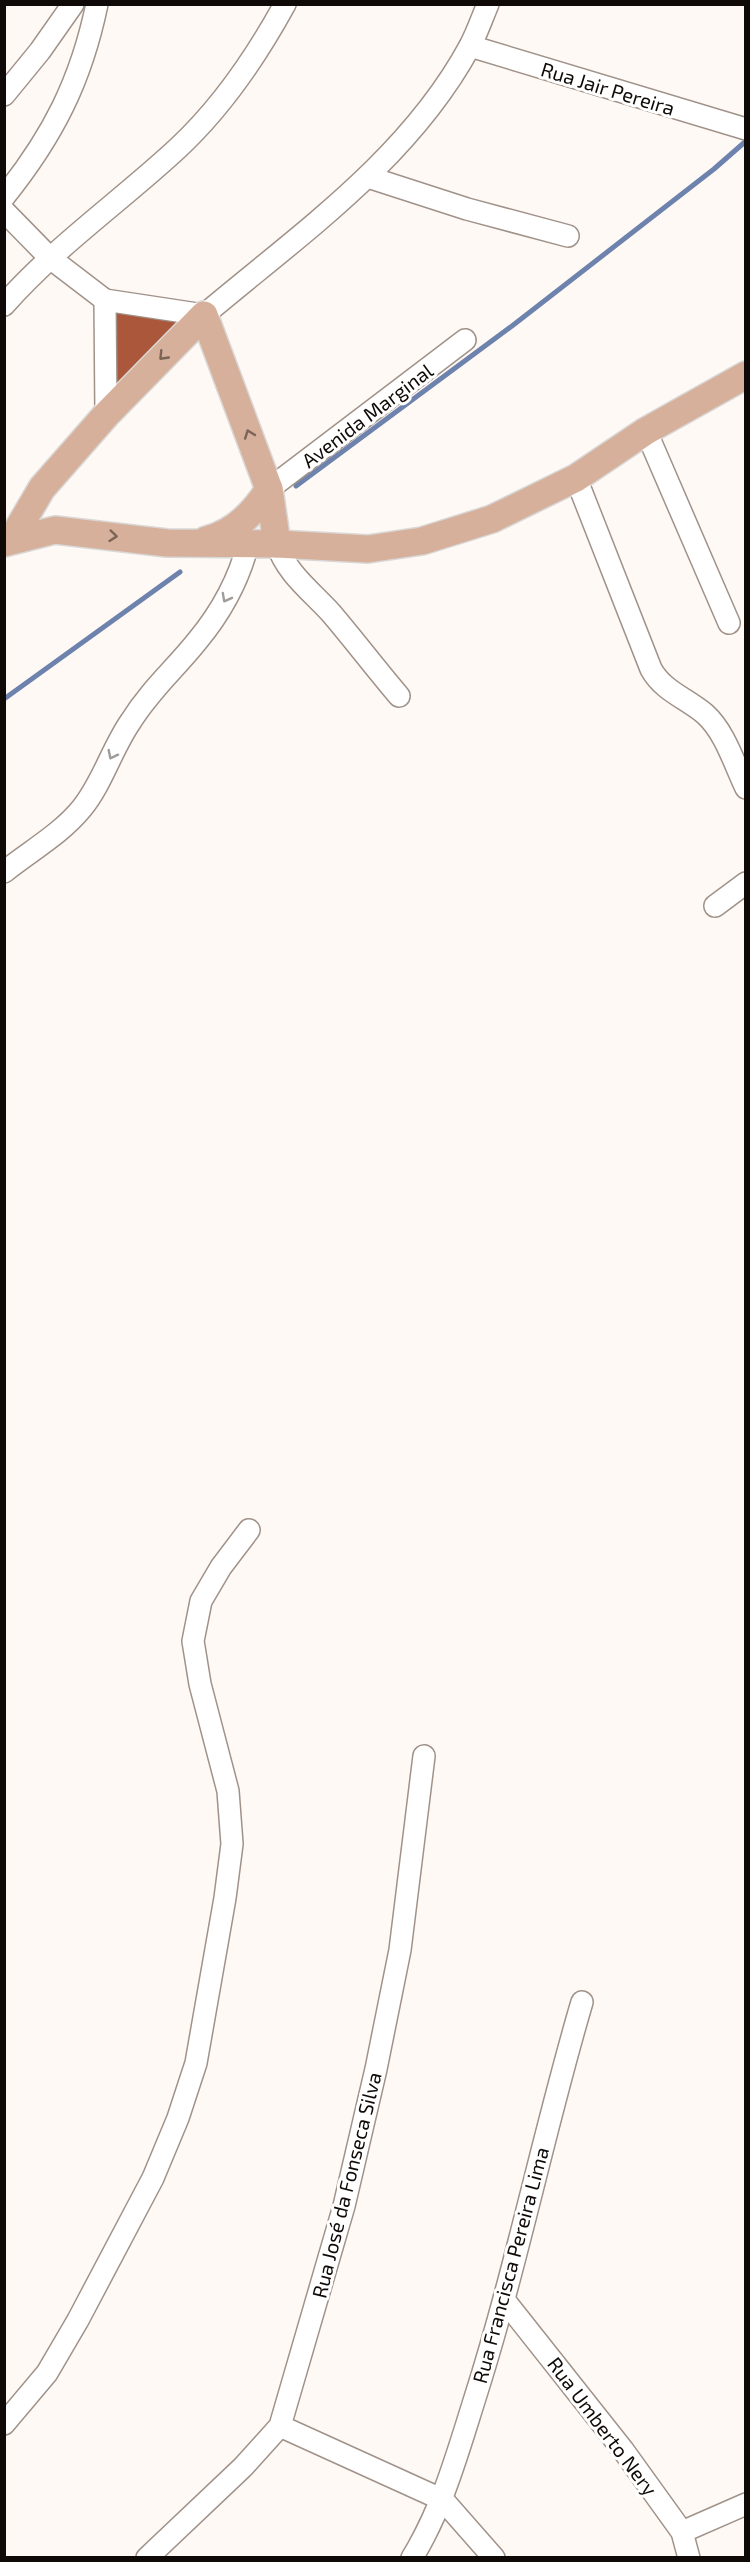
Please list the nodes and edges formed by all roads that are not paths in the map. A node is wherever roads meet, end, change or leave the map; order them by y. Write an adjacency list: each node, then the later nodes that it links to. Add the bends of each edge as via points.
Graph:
1 (73, 4): 6 (street)
2 (97, 4): 9 (street, via 78,73 56,124)
3 (285, 4): 12 (street, via 226,96 188,138 134,189)
4 (488, 4): 5 (street)
5 (470, 46): 7 (street, Rua Jair Pereira); 8 (street, via 436,100)
6 (4, 95)
7 (744, 128)
8 (368, 177): 11 (street); 15 (street)
9 (4, 197)
10 (4, 211): 12 (street)
11 (568, 236)
12 (50, 258): 13 (street); 14 (street)
13 (105, 300): 15 (street); 18 (street)
14 (4, 305)
15 (204, 315): 18 (main road, one-way to 18); 22 (main road, one-way to 15)
16 (465, 340): 22 (street, Avenida Marginal)
17 (746, 375): 19 (main road)
18 (106, 415): 21 (main road)
19 (646, 431): 20 (main road); 28 (street)
20 (576, 478): 27 (main road, via 492,519 422,541 368,549); 30 (street, via 651,669 662,685 717,728)
21 (42, 488): 23 (main road, via 40,501); 24 (main road)
22 (269, 489): 25 (main road, via 245,520 219,535); 27 (main road)
23 (54, 530): 24 (main road); 25 (main road, one-way to 25)
24 (8, 541)
25 (190, 543): 26 (main road)
26 (248, 544): 27 (main road); 31 (street, one-way to 31, via 215,617 129,723 82,808 65,826)
27 (277, 544): 29 (street, via 292,573)
28 (729, 622)
29 (399, 696)
30 (746, 788)
31 (4, 872)
32 (746, 883): 33 (street)
33 (715, 906)
34 (249, 1530): 38 (street, via 201,1601 193,1641 228,1791 232,1845 196,2063 153,2178 78,2320 47,2373)
35 (424, 1756): 39 (street, Rua José da Fonseca Silva, via 400,1950 376,2069 344,2206)
36 (582, 2002): 37 (street, Rua Francisca Pereira Lima, via 541,2149)
37 (505, 2301): 40 (street, Rua Francisca Pereira Lima); 42 (street, Rua Umberto Nery, via 623,2450)
38 (4, 2424)
39 (279, 2426): 40 (street); 43 (street, Rua José da Fonseca Silva, via 243,2467)
40 (442, 2500): 44 (street, Rua Francisca Pereira Lima); 45 (street)
41 (746, 2504): 42 (street)
42 (682, 2532): 46 (street, Rua Umberto Nery)
43 (147, 2558)
44 (412, 2558)
45 (494, 2558)
46 (689, 2558)

